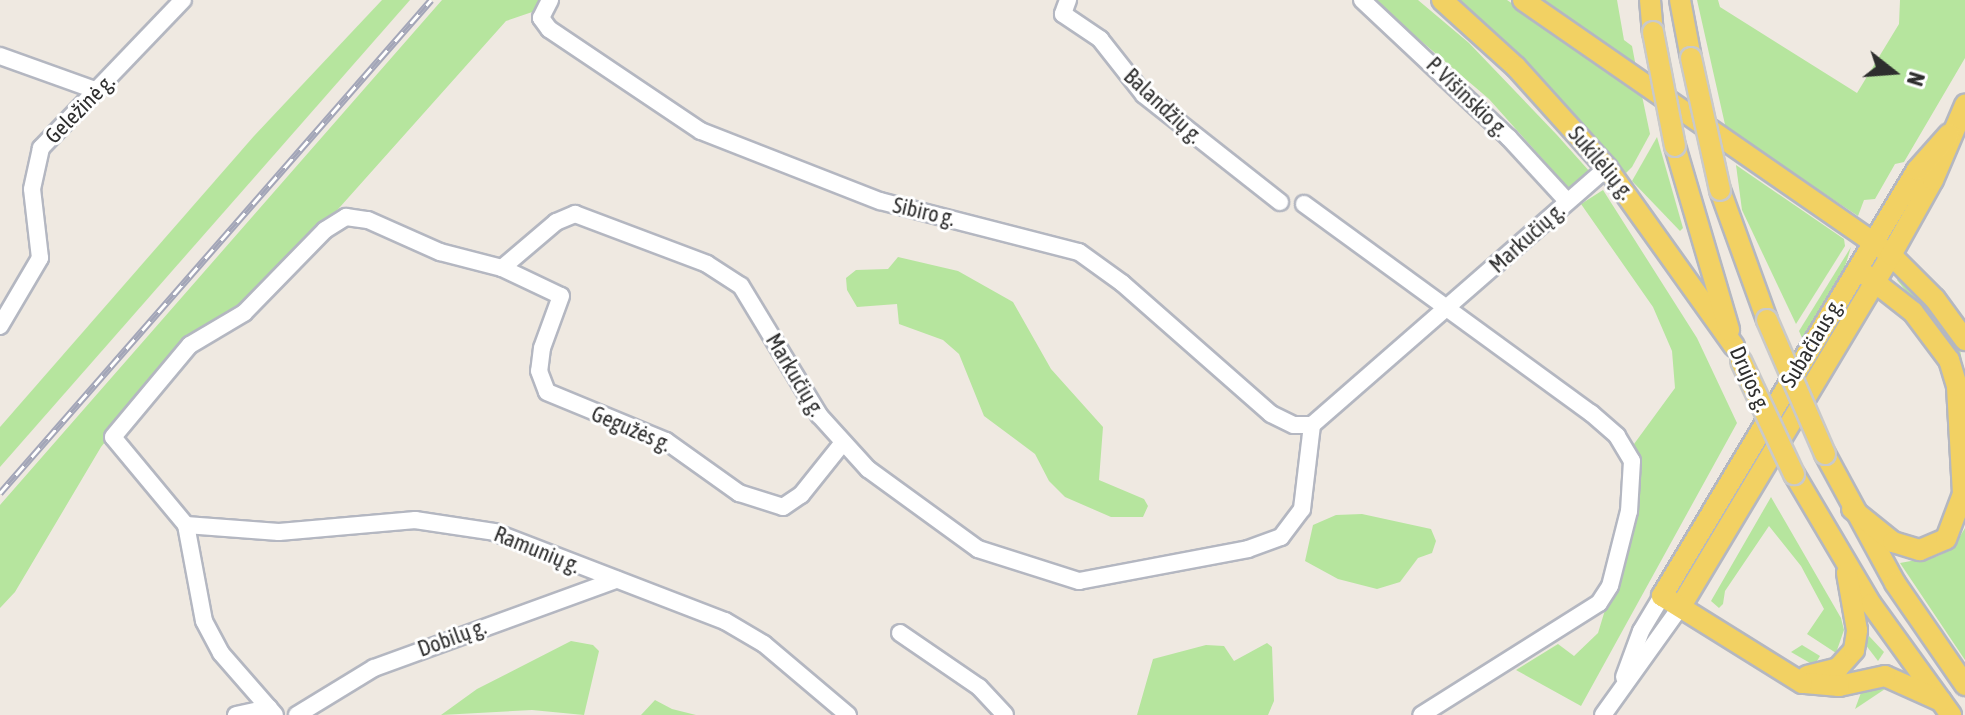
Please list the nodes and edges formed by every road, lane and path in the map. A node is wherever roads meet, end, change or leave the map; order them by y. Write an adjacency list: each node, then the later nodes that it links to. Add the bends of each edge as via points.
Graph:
1 (183, 0): 10 (street, Geležinė g.)
2 (550, 0): 25 (street, Sibiro g., via 541,18 549,29 701,131 880,201 1079,252 1122,283 1271,414 1294,425)
3 (1068, 0): 15 (street, Balandžių g., via 1063,14 1100,39 1144,95)
4 (1362, 0): 14 (street, P. Višinskio g., via 1498,127)
5 (1442, 0): 13 (main road, Sukilėlių g., via 1516,67)
6 (1523, 0): 17 (main road)
7 (1650, 0): 24 (main road, Drujos g., bridge, via 1675,146)
8 (1680, 0): 27 (main road, Drujos g., bridge, via 1720,190 1767,320)
9 (0, 56): 10 (street)
10 (95, 90): 22 (street, Geležinė g., via 41,148 32,189 40,258)
11 (1965, 105): 12 (main road, Subačiaus g.)
12 (1949, 134): 17 (main road, Subačiaus g., via 1917,170); 18 (main road, Subačiaus g., via 1933,180)
13 (1607, 168): 14 (street, Markučių g.); 24 (main road, Sukilėlių g.)
14 (1567, 201): 21 (street, Markučių g.)
15 (1280, 202)
16 (1304, 204): 21 (street)
17 (1873, 243): 18 (main road); 20 (main road, Subačiaus g.)
18 (1891, 255): 20 (main road, Subačiaus g.); 23 (main road, via 1935,299)
19 (502, 268): 26 (street, Markučių g., via 556,222 575,214 707,264 741,286); 26 (street, Gegužės g., via 561,296 539,371 547,392 666,441 739,493 783,507 801,495); 28 (street, via 440,252 368,220 346,217 325,230 244,313 190,345 113,437)
20 (1865, 275): 27 (main road, via 1913,312 1949,360 1957,386 1963,494 1946,539 1920,550 1893,542); 31 (main road, Subačiaus g.); 32 (main road, Subačiaus g.)
21 (1448, 310): 25 (street, Markučių g.); 43 (street, via 1617,436 1632,461 1633,481 1621,547 1599,603)
22 (0, 326)
23 (1965, 340)
24 (1738, 354): 29 (main road, Drujos g., bridge, via 1794,474)
25 (1312, 425): 26 (street, Markučių g., via 1302,509 1281,537 1248,549 1079,581 978,549)
26 (841, 445)
27 (1852, 509): 35 (main road, Drujos g.)
28 (186, 525): 30 (street, Ramunių g., via 279,532 449,522 499,533); 38 (street, via 204,621 221,653)
29 (1844, 561): 34 (main road, via 1857,630 1849,658 1819,676); 37 (main road, Drujos g.)
30 (616, 580): 40 (street, Dobilų g., via 386,663); 41 (street, Ramunių g., via 725,621 764,644)
31 (1662, 596): 32 (main road); 36 (street, Subačiaus g., via 1641,631)
32 (1681, 606): 34 (main road); 36 (street, Subačiaus g.)
33 (900, 633): 42 (street, via 979,687)
34 (1777, 665): 37 (main road, via 1815,687 1885,676)
35 (1965, 685)
36 (1621, 687): 44 (street, Subačiaus g.)
37 (1946, 708)
38 (272, 712): 39 (street)
39 (236, 715)
40 (297, 715)
41 (848, 715)
42 (1005, 715)
43 (1421, 715)
44 (1603, 715)

